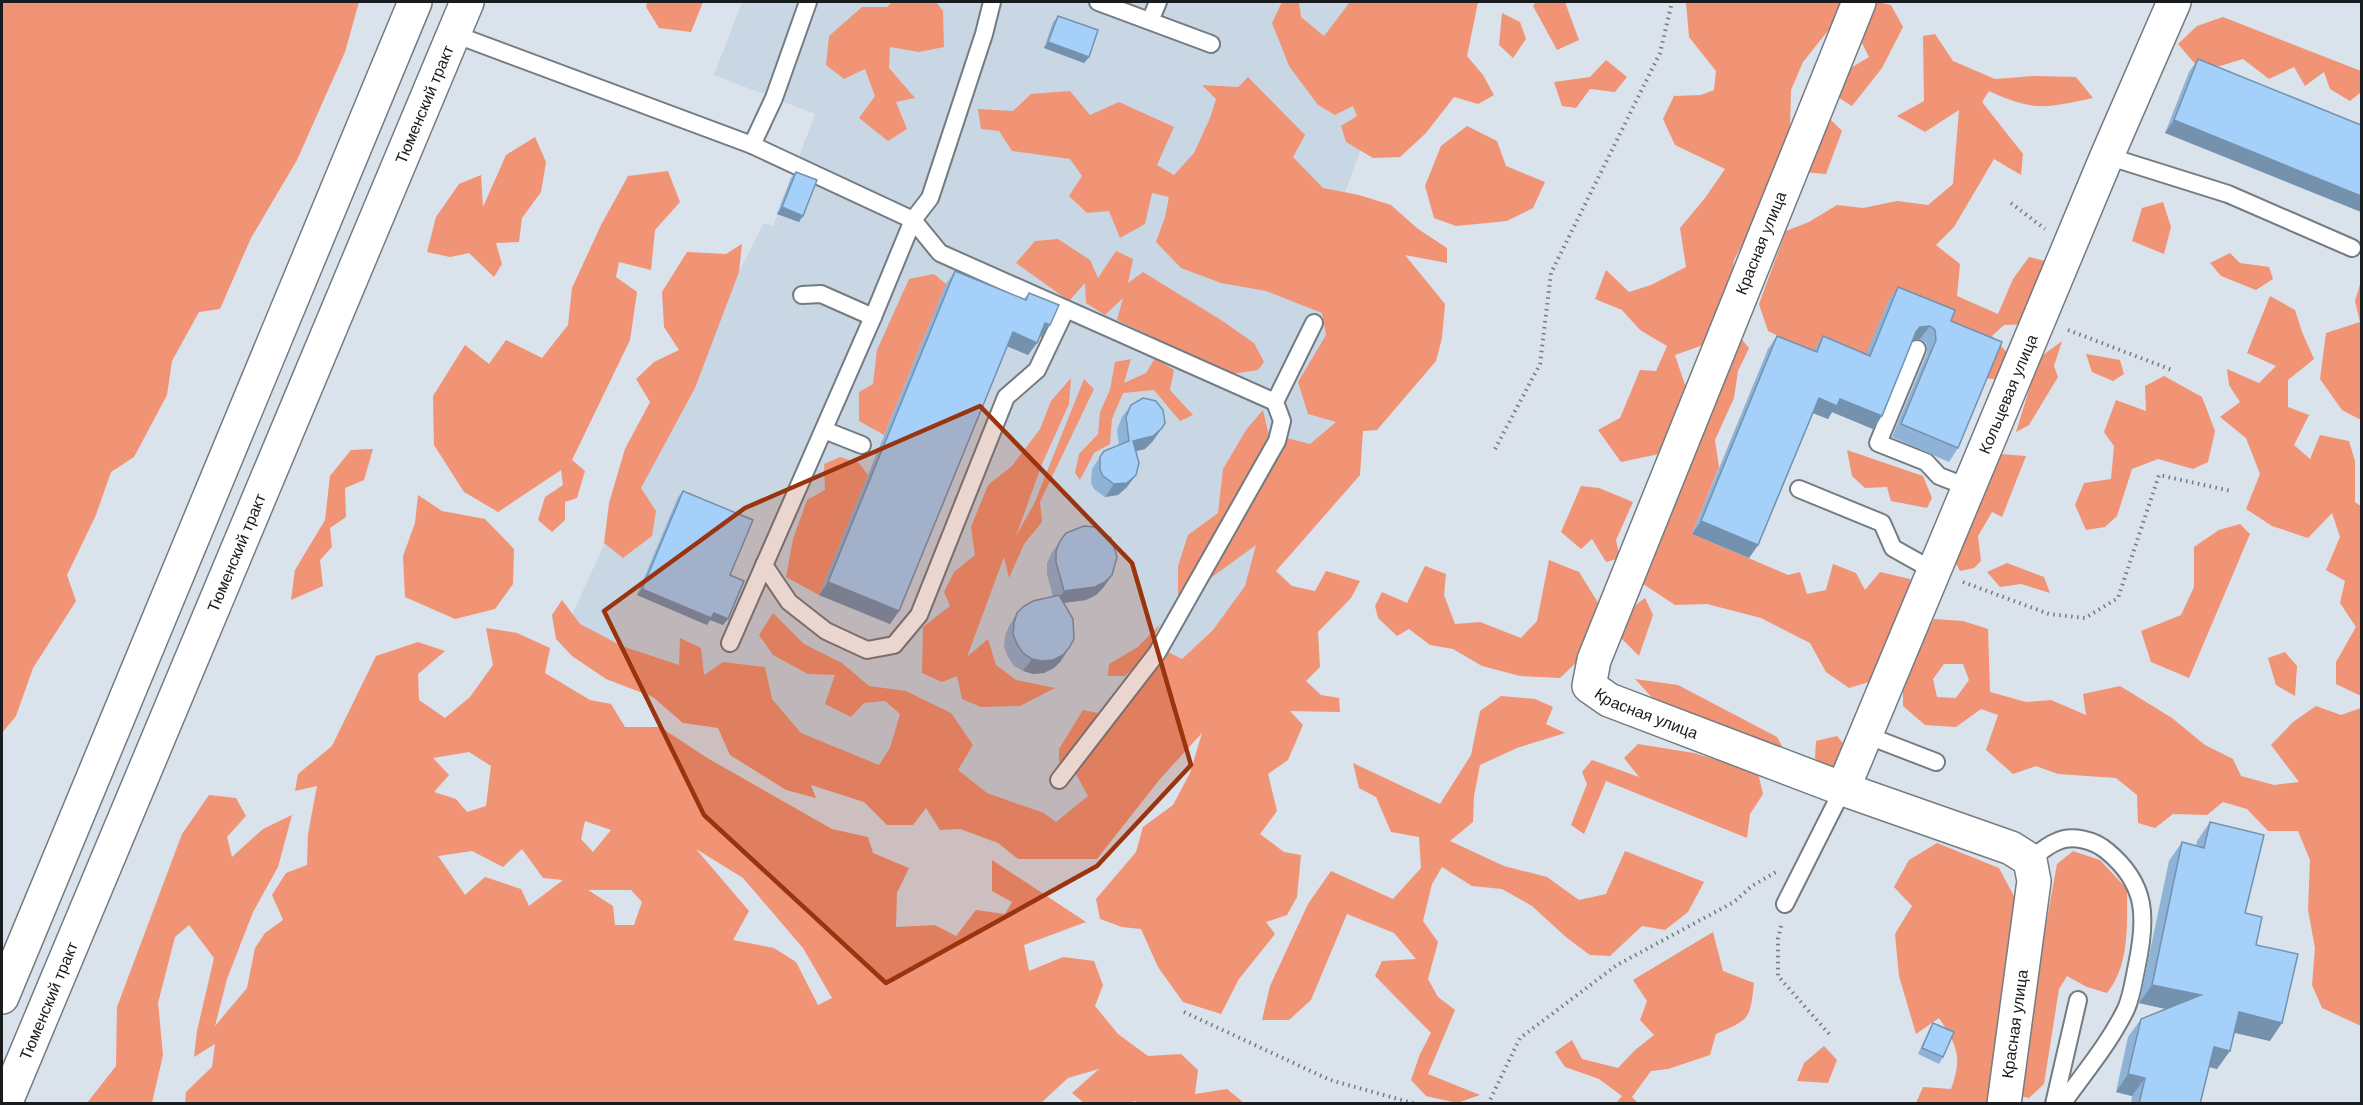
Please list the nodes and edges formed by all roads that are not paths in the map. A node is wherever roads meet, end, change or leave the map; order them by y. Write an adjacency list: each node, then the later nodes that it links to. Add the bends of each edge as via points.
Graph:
1 (415, 2): 35 (street)
2 (467, 2): 10 (street, Тюменский тракт)
3 (808, 2): 12 (lane, via 774,98)
4 (992, 2): 14 (lane, via 930,198)
5 (1098, 2): 9 (lane)
6 (1158, 2): 9 (lane)
7 (1859, 2): 32 (street, Красная улица, via 1593,660 1589,687 1609,700)
8 (2174, 2): 13 (street, Кольцевая улица)
9 (1150, 21): 11 (lane)
10 (454, 34): 12 (lane); 37 (street, Тюменский тракт)
11 (1211, 44)
12 (752, 145): 14 (lane)
13 (2107, 156): 15 (lane, via 2228,194); 24 (street, Кольцевая улица)
14 (914, 220): 17 (lane, via 940,253); 18 (lane)
15 (2352, 248)
16 (801, 295): 18 (lane, via 821,294)
17 (1066, 309): 21 (lane); 26 (lane, via 1037,370 1006,397 919,615 894,645 867,650 826,631 789,602)
18 (873, 317): 22 (lane)
19 (1314, 323): 21 (lane)
20 (1917, 349): 24 (lane, via 1878,443 1926,462 1939,476)
21 (1275, 402): 31 (lane, via 1282,421 1276,441 1157,653)
22 (824, 430): 23 (lane); 26 (lane)
23 (862, 445)
24 (1970, 488): 27 (street, Кольцевая улица)
25 (1799, 489): 27 (lane, via 1882,523 1893,548)
26 (764, 565): 28 (lane)
27 (1934, 571): 29 (street, Кольцевая улица)
28 (730, 643)
29 (1866, 735): 30 (lane); 32 (street, Кольцевая улица)
30 (1936, 762)
31 (1059, 780)
32 (1842, 789): 33 (street, Красная улица, via 2011,848); 34 (lane)
33 (2030, 860): 38 (street, Красная улица, via 2034,881); 40 (lane, via 2057,840 2079,838 2101,846 2122,863 2144,910 2143,940 2126,1008)
34 (1785, 904)
35 (2, 997)
36 (2078, 1000): 39 (lane)
37 (5, 1104)
38 (2004, 1104)
39 (2054, 1104)
40 (2062, 1104)

